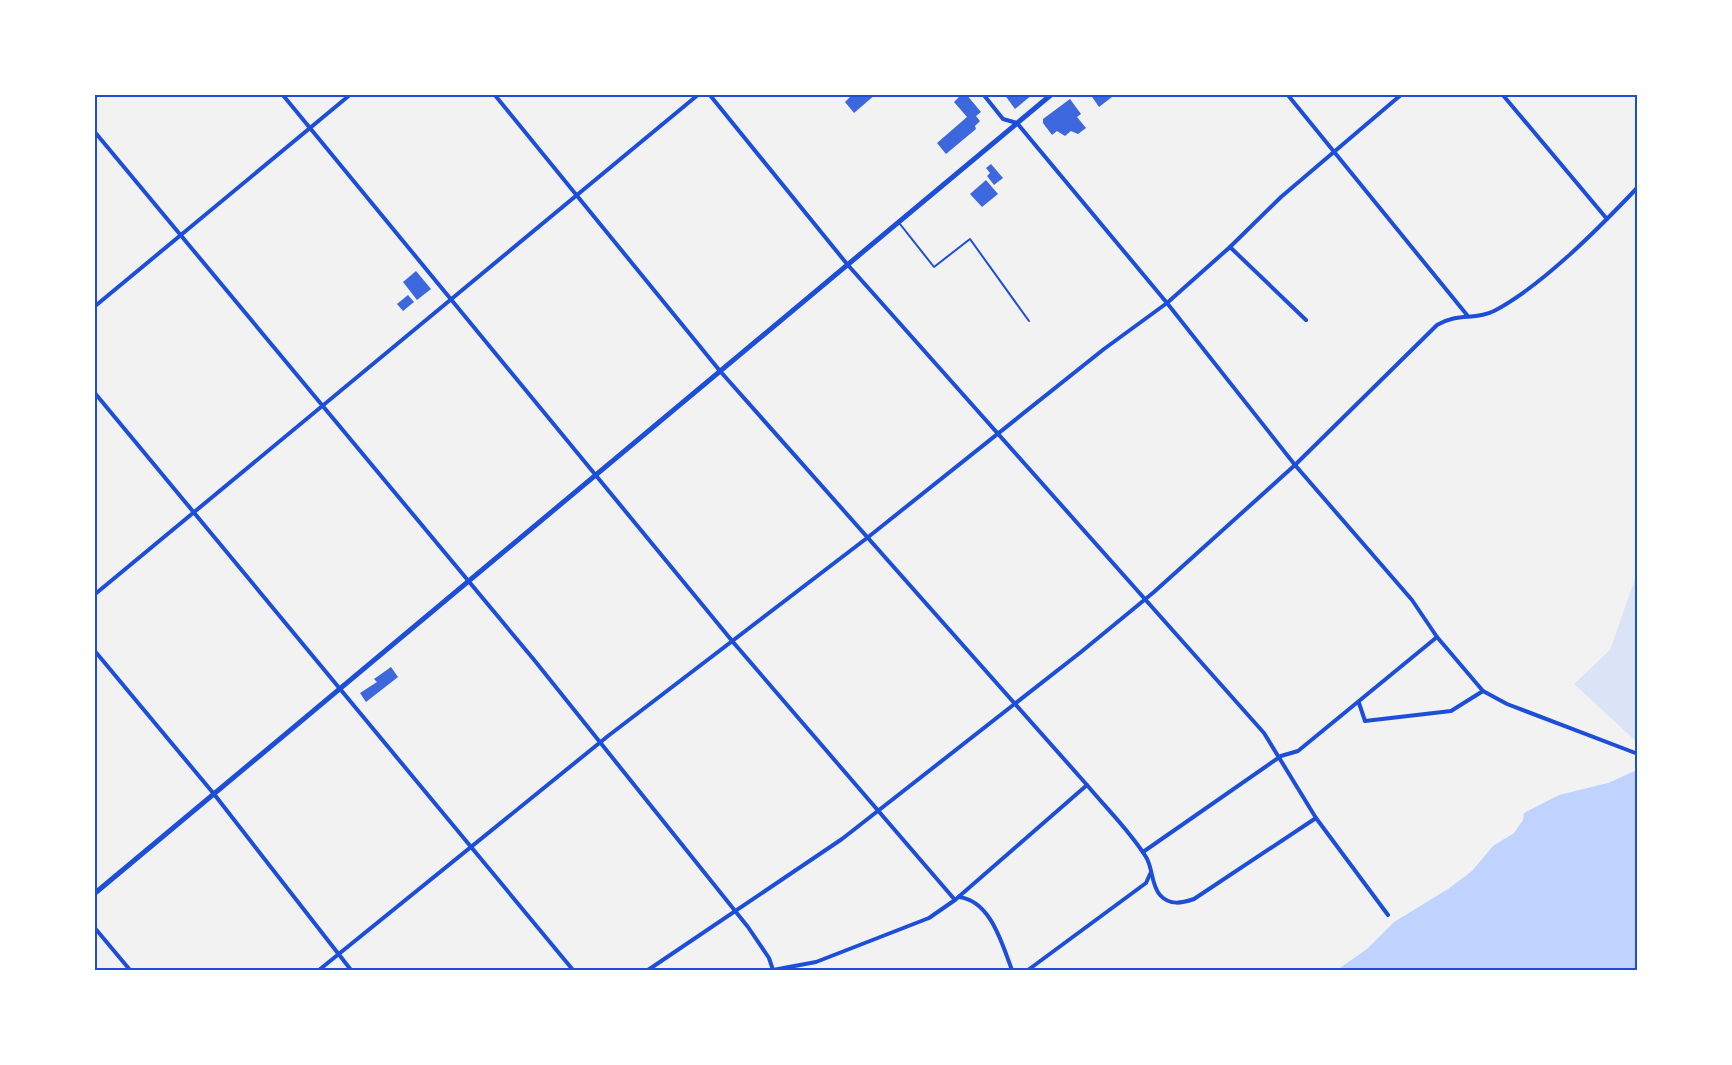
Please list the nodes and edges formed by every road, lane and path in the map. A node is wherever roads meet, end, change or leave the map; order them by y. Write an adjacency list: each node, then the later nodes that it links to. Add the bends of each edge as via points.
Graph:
1 (282, 94): 12 (street)
2 (351, 94): 12 (street)
3 (494, 94): 16 (street)
4 (699, 94): 16 (street)
5 (709, 94): 21 (street)
6 (983, 94): 11 (street, via 1003,119)
7 (1052, 94): 11 (main road)
8 (1287, 94): 14 (street)
9 (1402, 94): 14 (street)
10 (1502, 94): 17 (street)
11 (1017, 123): 18 (main road); 23 (street)
12 (311, 128): 19 (street); 22 (street)
13 (94, 130): 19 (street)
14 (1335, 151): 20 (street); 25 (street)
15 (1638, 187): 17 (street)
16 (576, 196): 22 (street); 28 (street)
17 (1607, 219): 25 (street, via 1523,294 1492,312)
18 (898, 222): 21 (main road); 27 (lane, via 934,267 969,239)
19 (181, 235): 24 (street); 30 (street)
20 (1230, 247): 23 (street); 26 (street)
21 (847, 264): 28 (main road); 31 (street)
22 (450, 299): 30 (street); 33 (street)
23 (1167, 303): 31 (street); 32 (street)
24 (94, 307)
25 (1467, 316): 32 (street, via 1451,317 1437,325)
26 (1306, 320)
27 (1029, 321)
28 (720, 371): 33 (main road); 35 (street)
29 (94, 392): 34 (street)
30 (322, 406): 34 (street); 36 (street)
31 (999, 434): 35 (street); 38 (street)
32 (1295, 465): 38 (street); 39 (street, via 1412,600)
33 (595, 475): 36 (main road); 40 (street)
34 (193, 513): 37 (street); 42 (street)
35 (867, 538): 40 (street); 45 (street)
36 (468, 581): 42 (main road); 46 (street)
37 (94, 595)
38 (1146, 598): 45 (street); 48 (street)
39 (1437, 637): 43 (street); 44 (street)
40 (733, 642): 46 (street); 51 (street)
41 (94, 650): 50 (street)
42 (339, 689): 50 (main road); 53 (street)
43 (1483, 691): 44 (street, via 1450,711 1410,717 1365,721); 47 (street, via 1507,704)
44 (1359, 703): 48 (street, via 1298,751)
45 (1015, 705): 49 (street); 51 (street)
46 (601, 743): 53 (street); 58 (street)
47 (1638, 754)
48 (1281, 756): 52 (street); 54 (street)
49 (1087, 785): 54 (street); 57 (street)
50 (214, 794): 56 (main road); 61 (street)
51 (877, 812): 57 (street); 58 (street)
52 (1316, 818): 55 (street, via 1212,890 1180,904 1160,894); 59 (street)
53 (469, 846): 61 (street); 65 (street)
54 (1143, 852): 55 (street)
55 (1151, 865): 69 (street, via 1146,883)
56 (94, 894)
57 (957, 898): 67 (street, via 929,918 879,938 816,962); 68 (street, via 971,898 985,912)
58 (735, 910): 66 (street); 67 (street, via 769,958)
59 (1388, 915)
60 (94, 927): 62 (street)
61 (339, 954): 63 (street); 64 (street)
62 (130, 970)
63 (319, 970)
64 (351, 970)
65 (573, 970)
66 (648, 970)
67 (773, 970)
68 (1012, 970)
69 (1028, 970)

